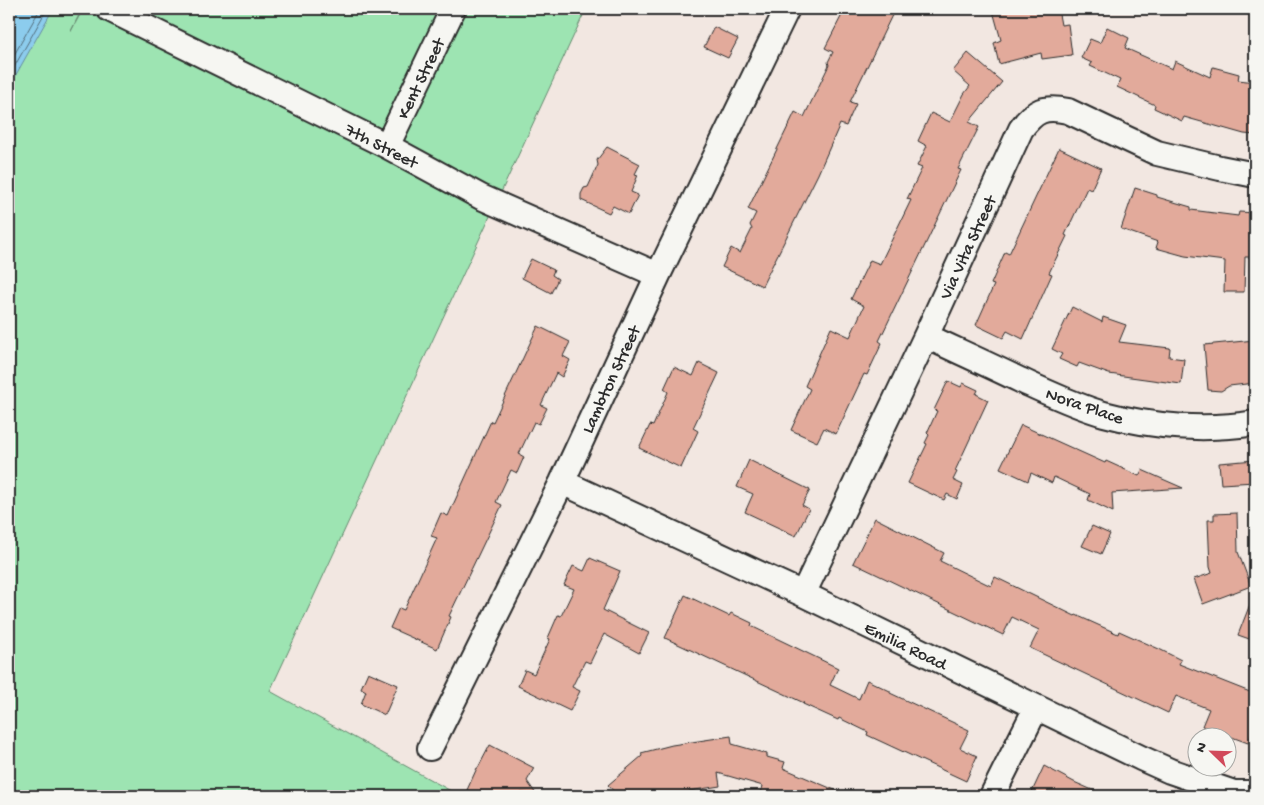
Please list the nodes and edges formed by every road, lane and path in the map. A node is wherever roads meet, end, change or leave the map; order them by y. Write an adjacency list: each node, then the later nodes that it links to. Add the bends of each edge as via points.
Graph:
1 (109, 9): 4 (street, 7th Street)
2 (453, 9): 4 (street, Kent Street)
3 (787, 9): 6 (street, Lambton Street)
4 (388, 146): 6 (street, 7th Street, via 480,197)
5 (1255, 175): 7 (street, Via Vita Street, via 1157,153 1068,110 1041,110 1030,117 1021,129)
6 (658, 275): 9 (street, Lambton Street)
7 (926, 336): 8 (street, Nora Place, via 1055,396 1104,414 1165,425 1211,427); 10 (street, Via Vita Street)
8 (1255, 423)
9 (562, 482): 10 (street, Emilia Road); 12 (street, Lambton Street)
10 (803, 594): 11 (street, Emilia Road)
11 (1036, 708): 13 (street, Emilia Road, via 1170,771); 14 (street)
12 (430, 748)
13 (1241, 794)
14 (992, 796)

